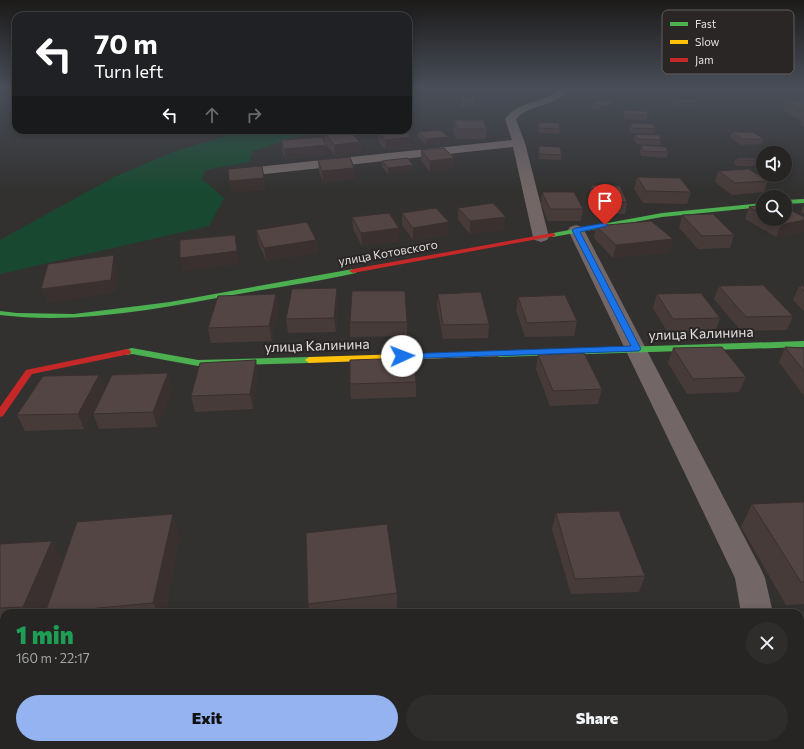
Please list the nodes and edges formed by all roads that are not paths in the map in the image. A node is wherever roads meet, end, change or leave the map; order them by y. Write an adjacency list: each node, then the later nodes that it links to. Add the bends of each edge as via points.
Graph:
1 (512, 123): 2 (street)
2 (519, 143): 3 (street); 8 (street)
3 (248, 172)
4 (804, 201): 5 (street)
5 (792, 202)
6 (756, 206): 7 (street, улица Котовского, via 662,215)
7 (576, 230): 8 (street, улица Котовского); 11 (street)
8 (541, 237): 9 (street, улица Котовского, via 170,304 74,316 17,316)
9 (0, 313)
10 (804, 344): 11 (street, улица Калинина)
11 (636, 349): 12 (street, улица Калинина, via 198,363 132,352 29,372); 13 (street, via 750,578)
12 (0, 414)
13 (756, 609)

